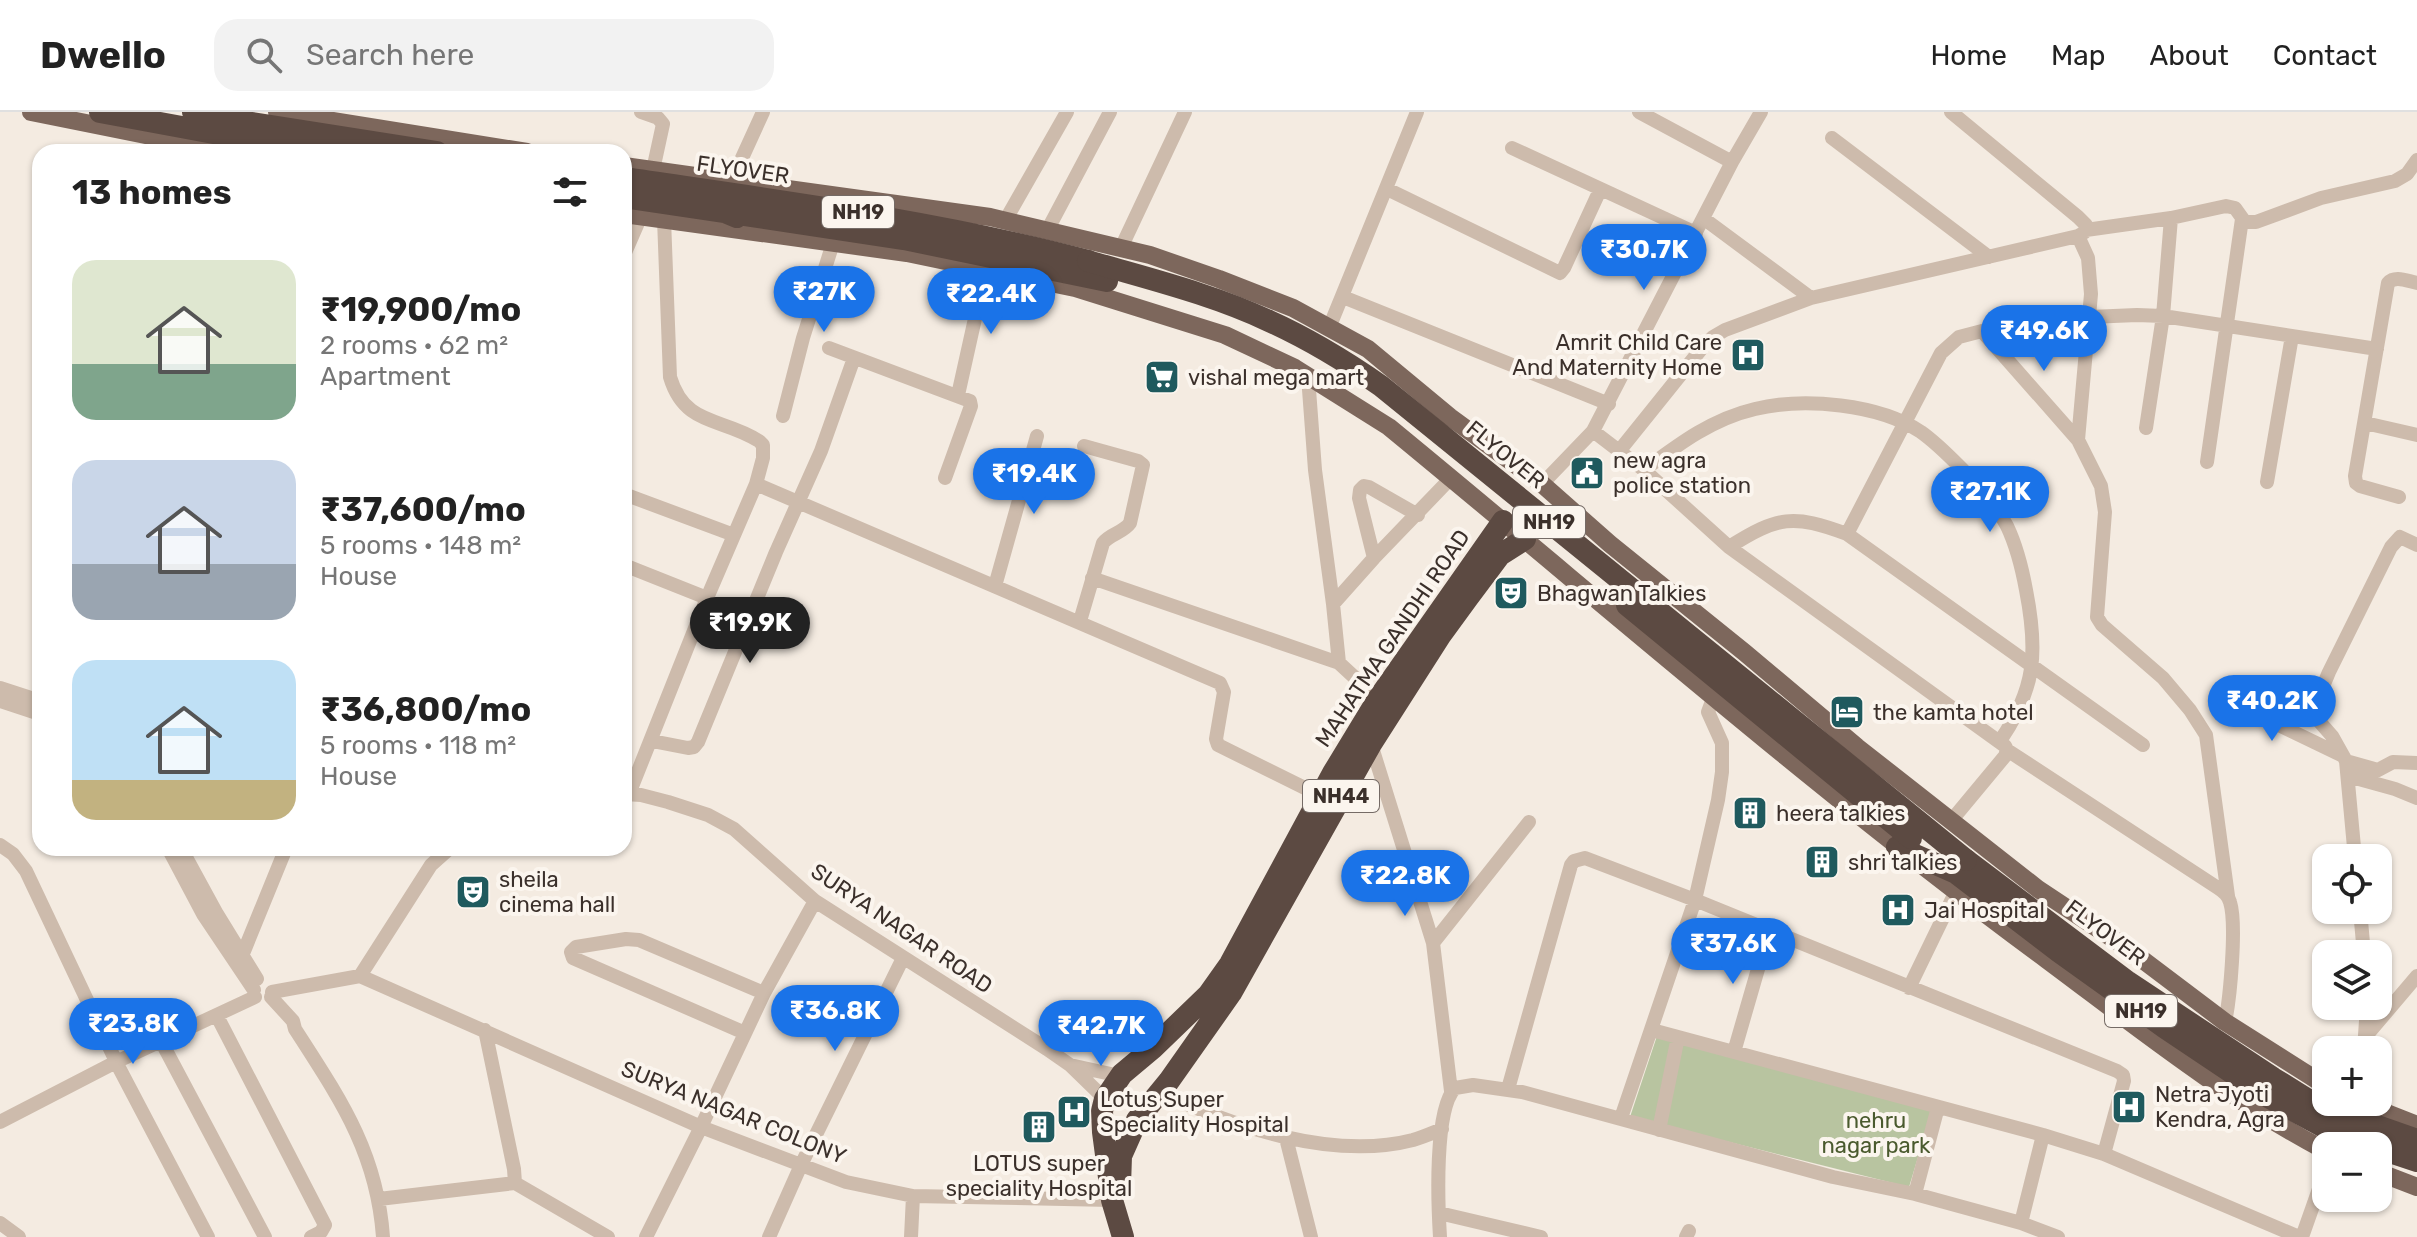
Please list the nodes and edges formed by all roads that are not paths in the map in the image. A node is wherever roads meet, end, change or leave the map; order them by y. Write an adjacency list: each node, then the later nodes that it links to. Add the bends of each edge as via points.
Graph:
1 (31, 112): 15 (main road)
2 (100, 112): 16 (highway)
3 (193, 112): 17 (highway)
4 (277, 112): 18 (main road)
5 (641, 112): 23 (street, via 663,124)
6 (763, 112): 25 (street)
7 (1067, 112): 35 (street)
8 (1110, 112): 36 (street)
9 (1185, 112): 41 (street)
10 (1417, 112): 26 (street)
11 (1639, 112): 21 (street)
12 (1761, 112): 21 (street)
13 (1951, 112): 38 (street, via 2078,217 2085,224)
14 (1832, 138): 42 (street)
15 (190, 144)
16 (274, 144)
17 (386, 144)
18 (477, 144)
19 (1512, 148): 27 (street)
20 (2417, 160): 34 (street, via 2395,181 2321,198 2256,222)
21 (1732, 162): 31 (street)
22 (632, 167): 23 (main road)
23 (653, 170): 25 (main road)
24 (632, 179): 127 (highway, FLYOVER / NH19, bridge, via 847,210 1088,261 1236,306 1323,349 1393,396)
25 (732, 180): 35 (main road)
26 (1387, 189): 27 (street, via 1560,273); 45 (street)
27 (1600, 190): 37 (street)
28 (632, 198): 29 (highway, NH19)
29 (725, 212): 39 (highway); 120 (highway, FLYOVER / NH19, bridge, via 904,239 1107,281 1246,326 1312,359 1373,397)
30 (633, 215): 33 (main road)
31 (1703, 218): 37 (street); 46 (street)
32 (2171, 218): 34 (street, via 2230,206); 38 (street); 47 (street)
33 (664, 219): 39 (main road); 75 (street, via 673,387 695,413 763,445)
34 (2242, 219): 49 (street)
35 (1005, 221): 36 (main road)
36 (1048, 229): 41 (main road)
37 (1696, 233): 58 (street)
38 (2082, 233): 42 (street); 48 (street)
39 (774, 234): 40 (main road)
40 (833, 243): 43 (main road); 59 (street)
41 (1121, 248): 50 (main road, via 1219,279)
42 (1989, 257): 46 (street)
43 (986, 269): 56 (main road, via 1075,288 1225,335); 57 (street)
44 (2417, 283): 54 (street, via 2388,283)
45 (1343, 297): 50 (street); 58 (street)
46 (1811, 298): 68 (street, via 1713,337)
47 (2163, 316): 48 (street); 49 (street); 62 (street)
48 (2090, 317): 51 (street); 66 (street)
49 (2225, 326): 52 (street); 70 (street)
50 (1329, 328): 69 (main road, via 1368,349)
51 (1982, 331): 60 (street, via 1959,337 1941,353); 66 (street)
52 (2292, 336): 54 (street); 74 (street)
53 (829, 348): 55 (street)
54 (2377, 349): 61 (street)
55 (854, 358): 57 (street); 80 (street)
56 (1308, 376): 73 (main road, via 1389,427); 95 (street)
57 (958, 395): 72 (street, via 971,406)
58 (1609, 404): 63 (street)
59 (783, 416)
60 (1906, 423): 71 (street, via 1848,407 1770,405 1697,432); 84 (street); 98 (street, via 1954,462 2006,523 2029,607)
61 (2365, 423): 64 (street); 79 (street, via 2356,483)
62 (2146, 428)
63 (1593, 431): 68 (street); 76 (street)
64 (2417, 435)
65 (1037, 436): 93 (street)
66 (2078, 440): 128 (street, via 2104,498 2097,617 2163,678 2206,735)
67 (1084, 446): 92 (street, via 1143,465 1130,523 1103,543)
68 (1620, 450): 71 (street)
69 (1502, 454): 76 (main road); 77 (main road)
70 (2207, 462)
71 (1644, 470): 88 (street)
72 (945, 478)
73 (1451, 478): 77 (main road); 81 (street)
74 (2267, 482)
75 (756, 484): 80 (street); 85 (street)
76 (1542, 484): 83 (main road)
77 (1467, 492): 82 (main road)
78 (632, 497): 85 (street)
79 (2399, 497)
80 (799, 502): 93 (street); 108 (street, via 696,745)
81 (1418, 515): 89 (street); 89 (street, via 1379,491 1362,487 1359,498)
82 (1503, 521): 86 (main road); 102 (highway, MAHATMA GANDHI ROAD / NH44)
83 (1586, 523): 90 (main road); 118 (main road)
84 (1847, 534): 88 (street, via 1793,520 1757,529); 98 (street)
85 (734, 535): 94 (street)
86 (1525, 539): 90 (main road); 109 (highway, MAHATMA GANDHI ROAD / NH44, via 1500,555)
87 (2417, 545): 113 (street, via 2400,537 2394,542 2315,701 2314,713)
88 (1729, 547): 111 (street)
89 (1374, 558): 95 (street)
90 (1554, 562): 100 (main road)
91 (632, 568): 94 (street)
92 (1092, 578): 96 (street); 97 (street)
93 (995, 586): 96 (street)
94 (707, 598): 108 (street)
95 (1333, 604): 97 (street)
96 (1080, 621): 116 (street, via 1220,683 1224,692 1218,745)
97 (1339, 663): 102 (street)
98 (2033, 666): 110 (street); 111 (street)
99 (0, 688): 104 (street)
100 (1714, 696): 106 (main road); 107 (street, via 1708,712)
101 (2219, 696): 113 (street)
102 (1378, 699): 116 (highway, MAHATMA GANDHI ROAD / NH44)
103 (0, 701): 105 (street)
104 (32, 705)
105 (32, 708)
106 (1732, 711): 107 (street); 120 (main road)
107 (1720, 735): 129 (street, via 1720,788)
108 (652, 741): 114 (street)
109 (1371, 744): 132 (street); 152 (highway, MAHATMA GANDHI ROAD / NH44, via 1231,993)
110 (2143, 745)
111 (2004, 746): 118 (street, via 2005,756); 128 (street)
112 (2417, 763): 113 (street, via 2393,762 2378,770)
113 (2345, 764): 117 (street); 121 (street)
114 (632, 783)
115 (632, 795): 130 (street, SURYA NAGAR ROAD, via 722,822)
116 (1321, 796): 148 (highway, MAHATMA GANDHI ROAD / NH44, via 1230,964 1208,995)
117 (2417, 798)
118 (1951, 821): 141 (main road)
119 (1529, 822): 132 (street)
120 (1904, 842): 127 (highway, FLYOVER / NH19)
121 (2354, 844)
122 (0, 845): 150 (street, via 26,871)
123 (172, 856): 138 (street, via 203,914)
124 (186, 856): 133 (street)
125 (283, 856): 133 (street)
126 (441, 856): 135 (street)
127 (1959, 875): 137 (street); 156 (highway, NH19); 164 (highway, FLYOVER / NH19); 170 (main road, via 2209,1079)
128 (2228, 896): 141 (street, via 2232,938)
129 (1695, 900): 131 (street); 143 (street); 155 (street, via 1594,860 1574,861)
130 (815, 901): 134 (street, SURYA NAGAR ROAD); 139 (street)
131 (1769, 931): 137 (street); 149 (street)
132 (1433, 943): 157 (street)
133 (242, 956): 138 (street)
134 (903, 958): 151 (street, SURYA NAGAR ROAD); 177 (street)
135 (360, 976): 138 (street); 142 (street, SURYA NAGAR COLONY)
136 (2417, 976): 145 (street)
137 (1909, 988): 175 (street, via 2123,1075)
138 (261, 993): 140 (street); 150 (street, via 182,1021); 183 (street, via 293,1021 348,1114)
139 (764, 993): 144 (street); 144 (street, via 639,940 576,947 571,952 573,958)
140 (217, 1016): 147 (street); 193 (street, via 325,1225)
141 (2225, 1022): 154 (main road)
142 (485, 1030): 167 (street, SURYA NAGAR COLONY); 179 (street)
143 (1652, 1030): 146 (street); 162 (street)
144 (745, 1033): 167 (street)
145 (2370, 1036)
146 (1678, 1037): 149 (street); 169 (street)
147 (161, 1041): 150 (street); 192 (street)
148 (1153, 1048): 152 (highway); 153 (highway, MAHATMA GANDHI ROAD / NH44)
149 (1734, 1052): 160 (street)
150 (114, 1058): 161 (street); 165 (street); 191 (street)
151 (1070, 1065): 153 (street); 159 (street, SURYA NAGAR ROAD)
152 (1177, 1069): 158 (highway, MAHATMA GANDHI ROAD / NH44)
153 (1120, 1076): 159 (highway, MAHATMA GANDHI ROAD / NH44)
154 (2312, 1077)
155 (1508, 1089): 157 (street, via 1473,1085); 162 (street)
156 (2257, 1089): 164 (highway, NH19); 170 (street)
157 (1451, 1091): 168 (street)
158 (1160, 1092): 163 (highway, MAHATMA GANDHI ROAD / NH44); 172 (street, via 1203,1112)
159 (1104, 1105): 163 (highway, via 1117,1121); 184 (highway)
160 (1938, 1107): 171 (street); 181 (street)
161 (0, 1112)
162 (1621, 1118): 169 (street)
163 (1137, 1120): 200 (highway, MAHATMA GANDHI ROAD / NH44, via 1121,1156 1119,1179)
164 (2346, 1121): 166 (main road); 170 (main road); 173 (highway, NH19)
165 (0, 1122)
166 (2417, 1125)
167 (701, 1127): 177 (street, SURYA NAGAR COLONY); 196 (street)
168 (1442, 1129): 172 (street, via 1390,1144); 186 (street)
169 (1659, 1130): 181 (street)
170 (2287, 1130)
171 (2043, 1135): 175 (street); 188 (street)
172 (1286, 1138): 201 (street)
173 (2417, 1140)
174 (2392, 1153): 176 (highway)
175 (2104, 1154): 204 (street)
176 (2417, 1161)
177 (801, 1165): 182 (street, SURYA NAGAR COLONY, via 846,1182); 197 (street)
178 (2392, 1177): 180 (main road)
179 (515, 1183): 183 (street); 195 (street)
180 (2417, 1187)
181 (1915, 1194): 188 (street)
182 (913, 1196): 184 (street, SURYA NAGAR COLONY); 198 (street)
183 (379, 1199): 194 (street)
184 (1112, 1200): 199 (highway)
185 (2312, 1206): 204 (street)
186 (1439, 1213): 189 (street); 202 (street)
187 (0, 1223): 190 (street)
188 (2021, 1223): 203 (street)
189 (1534, 1236)
190 (19, 1237)
191 (208, 1237)
192 (265, 1237)
193 (311, 1237)
194 (383, 1237)
195 (608, 1237)
196 (646, 1237)
197 (769, 1237)
198 (911, 1237)
199 (1123, 1237)
200 (1135, 1237)
201 (1311, 1237)
202 (1440, 1237)
203 (2058, 1237)
204 (2300, 1237)

